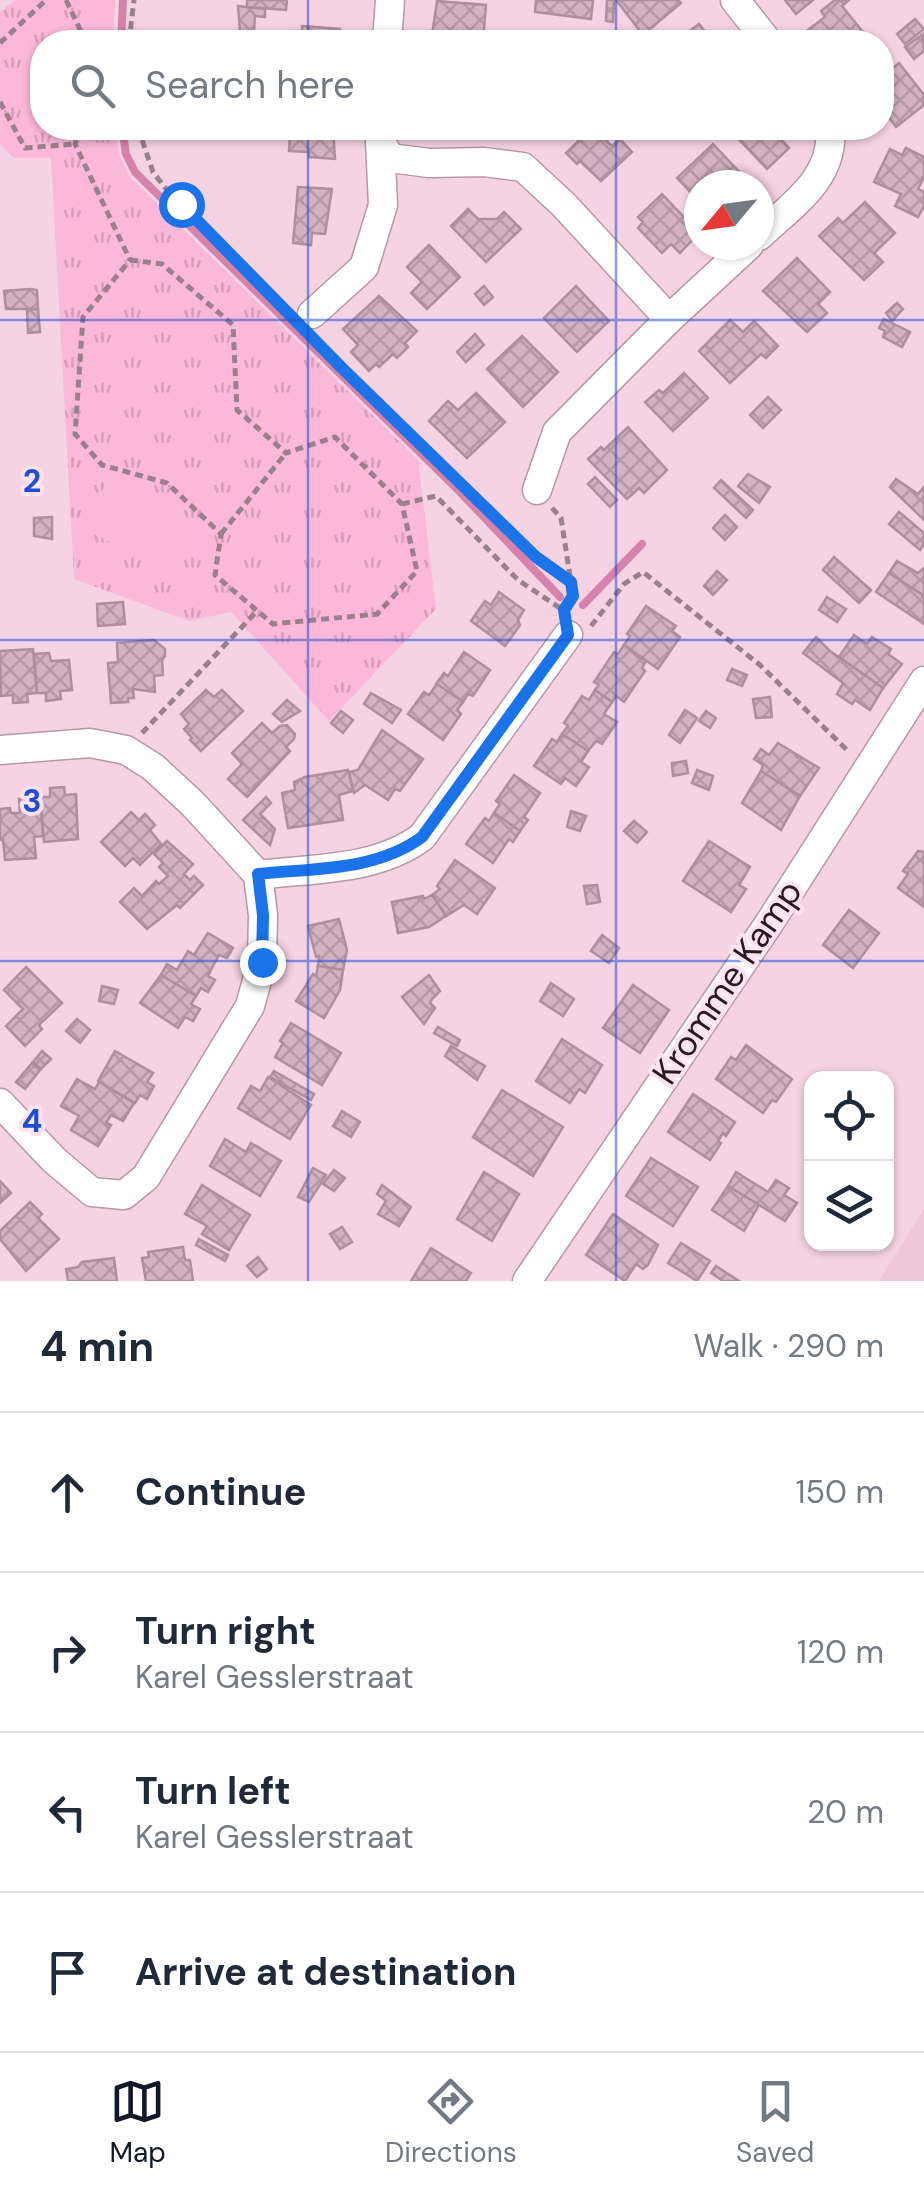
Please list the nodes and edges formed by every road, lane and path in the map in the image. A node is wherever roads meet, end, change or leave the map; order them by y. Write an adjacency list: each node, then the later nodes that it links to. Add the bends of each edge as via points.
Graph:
1 (46, 0): 10 (path)
2 (66, 0): 6 (path)
3 (134, 0): 7 (path)
4 (390, 0): 8 (street)
5 (735, 0): 9 (street)
6 (80, 30)
7 (130, 30)
8 (388, 30)
9 (759, 30)
10 (0, 43)
11 (0, 102): 17 (path, via 25,148)
12 (76, 140): 17 (path)
13 (142, 140): 21 (path, via 170,194)
14 (380, 140): 21 (street, via 382,205 364,266)
15 (382, 140): 22 (street, via 390,158 523,167)
16 (831, 140): 18 (street, via 825,169)
17 (75, 144): 19 (path)
18 (774, 222)
19 (130, 260): 23 (path, via 162,264 233,326 237,410); 26 (path, via 83,317 74,434 102,466 167,483)
20 (733, 260): 22 (street)
21 (300, 318): 27 (path, via 536,557)
22 (669, 319): 24 (street, via 556,432)
23 (286, 452): 25 (path, via 335,437); 26 (path)
24 (537, 490): 27 (path, via 560,518)
25 (402, 504): 28 (path, via 417,571 377,614 272,624); 29 (path, via 436,496)
26 (221, 534): 28 (path, via 215,575)
27 (571, 582): 29 (path)
28 (256, 612): 32 (path)
29 (566, 622): 33 (path, via 595,624 624,584 644,572 760,664); 34 (street, via 422,837 372,862)
30 (924, 681): 33 (street, Kromme Kamp)
31 (0, 750): 32 (street, via 90,743)
32 (126, 750): 34 (street, via 180,791)
33 (867, 770): 36 (street, Kromme Kamp)
34 (258, 874): 35 (street, via 262,962 250,1006 146,1177 124,1195 92,1192)
35 (0, 1103)
36 (526, 1281)

